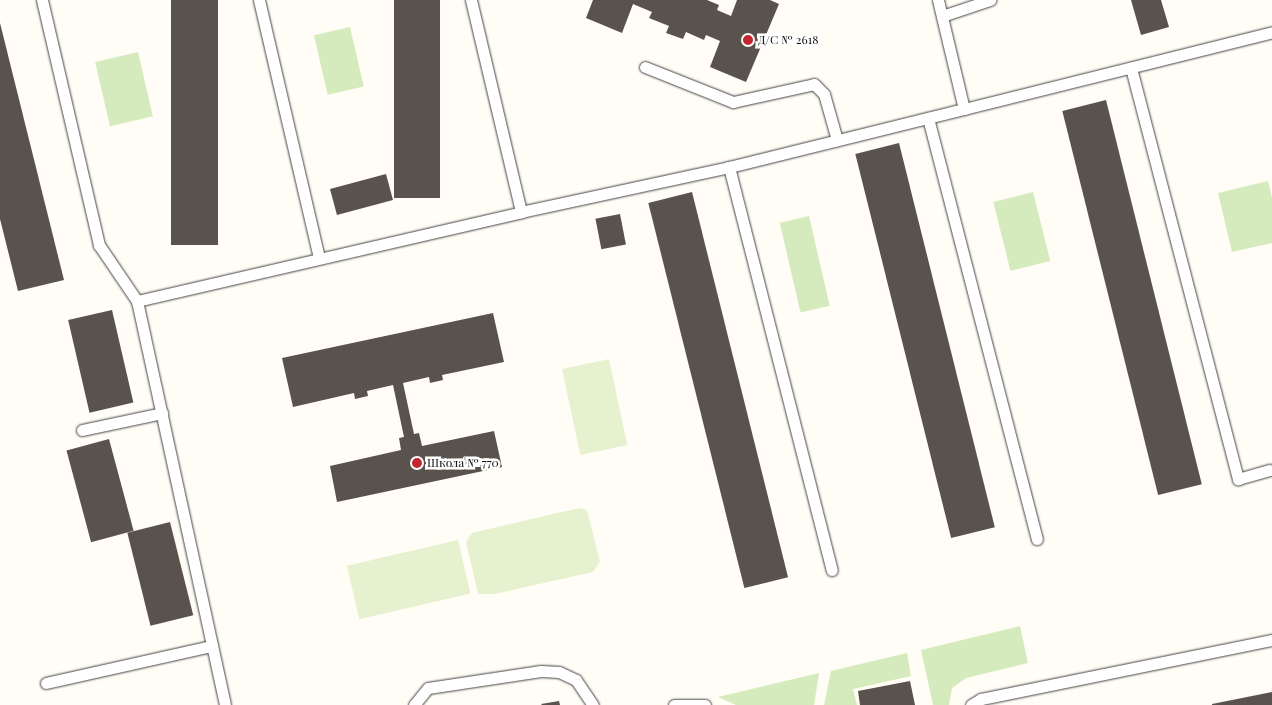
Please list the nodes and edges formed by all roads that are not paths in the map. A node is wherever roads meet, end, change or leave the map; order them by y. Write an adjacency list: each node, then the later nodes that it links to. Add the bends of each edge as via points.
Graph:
1 (42, 0): 16 (lane, via 99,245)
2 (259, 0): 15 (lane)
3 (471, 0): 14 (lane)
4 (938, 0): 6 (lane)
5 (990, 0): 6 (lane)
6 (942, 16): 10 (lane)
7 (1272, 32): 9 (lane)
8 (645, 67): 12 (lane, via 733,102 814,84 824,94)
9 (1131, 68): 10 (lane); 19 (lane, via 1238,479)
10 (964, 109): 11 (lane)
11 (928, 118): 12 (lane); 20 (lane)
12 (837, 140): 13 (lane)
13 (729, 168): 14 (lane); 21 (lane)
14 (521, 212): 15 (lane)
15 (319, 257): 16 (lane)
16 (137, 301): 17 (lane)
17 (162, 413): 18 (lane); 23 (lane)
18 (82, 430)
19 (1270, 470)
20 (1037, 539)
21 (832, 570)
22 (1272, 640): 30 (lane, via 981,699)
23 (212, 646): 24 (lane); 25 (lane)
24 (46, 683)
25 (225, 705)
26 (414, 705): 27 (lane, via 428,688 541,671 559,672 576,680)
27 (594, 705)
28 (674, 705): 29 (lane)
29 (705, 705)
30 (970, 705)

